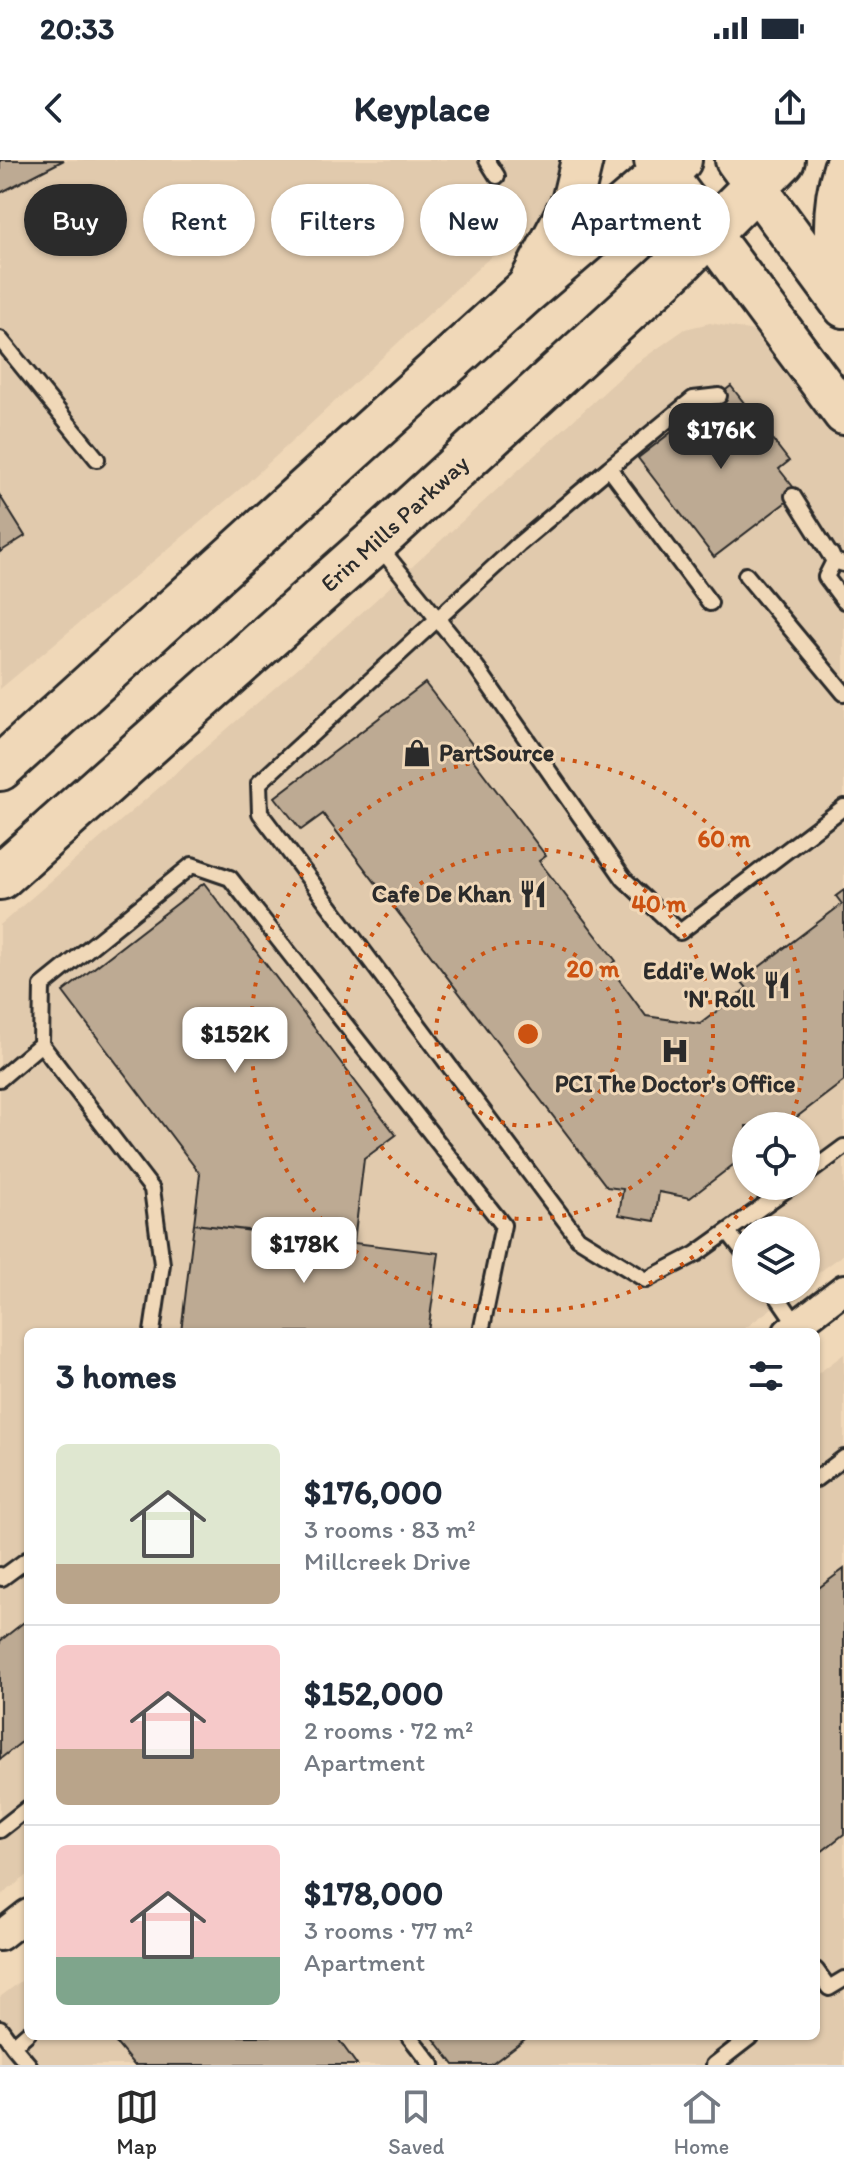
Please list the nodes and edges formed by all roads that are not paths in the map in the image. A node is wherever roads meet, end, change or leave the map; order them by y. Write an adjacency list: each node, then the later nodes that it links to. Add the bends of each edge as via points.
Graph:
1 (487, 160): 6 (lane)
2 (582, 160): 11 (street, via 572,202)
3 (666, 164): 7 (street); 11 (main road)
4 (844, 168): 12 (street, via 834,231)
5 (758, 169): 8 (main road, Erin Mills Parkway); 12 (street)
6 (497, 176)
7 (678, 184)
8 (730, 206)
9 (684, 256): 19 (main road, Erin Mills Parkway)
10 (726, 256): 15 (street)
11 (525, 292): 26 (main road)
12 (842, 305)
13 (0, 339): 16 (lane)
14 (719, 396): 17 (lane, via 693,399)
15 (844, 414)
16 (97, 459)
17 (609, 468): 23 (lane); 24 (lane)
18 (793, 496): 20 (lane)
19 (376, 541): 24 (lane); 28 (main road, Erin Mills Parkway)
20 (839, 562): 22 (lane, via 826,577)
21 (746, 575): 25 (lane)
22 (844, 601)
23 (710, 603)
24 (437, 619): 27 (lane, via 624,879 680,932); 34 (lane, via 259,783 260,813 578,1238 646,1280)
25 (844, 693)
26 (0, 768)
27 (844, 807)
28 (0, 877)
29 (41, 1044): 30 (lane); 38 (lane, via 152,1189 162,1264); 39 (lane, via 42,986 192,865 230,878 503,1225)
30 (0, 1079)
31 (844, 1147): 32 (lane)
32 (820, 1165)
33 (772, 1200): 34 (lane)
34 (728, 1232): 35 (lane)
35 (732, 1237)
36 (840, 1299): 40 (street)
37 (780, 1304): 40 (lane)
38 (153, 1328)
39 (482, 1328)
40 (792, 1328)
41 (844, 1458): 42 (lane)
42 (820, 1476)
43 (24, 1562): 44 (lane)
44 (1, 1578)
45 (24, 1811): 46 (lane)
46 (0, 1830)
47 (24, 1917): 48 (street)
48 (0, 1936)
49 (820, 1976): 50 (lane, via 829,1988)
50 (844, 1979)
51 (0, 2028): 55 (lane)
52 (24, 2036): 55 (lane)
53 (412, 2040): 57 (lane)
54 (746, 2040): 58 (lane)
55 (13, 2046): 56 (lane)
56 (29, 2065)
57 (432, 2065)
58 (714, 2065)

